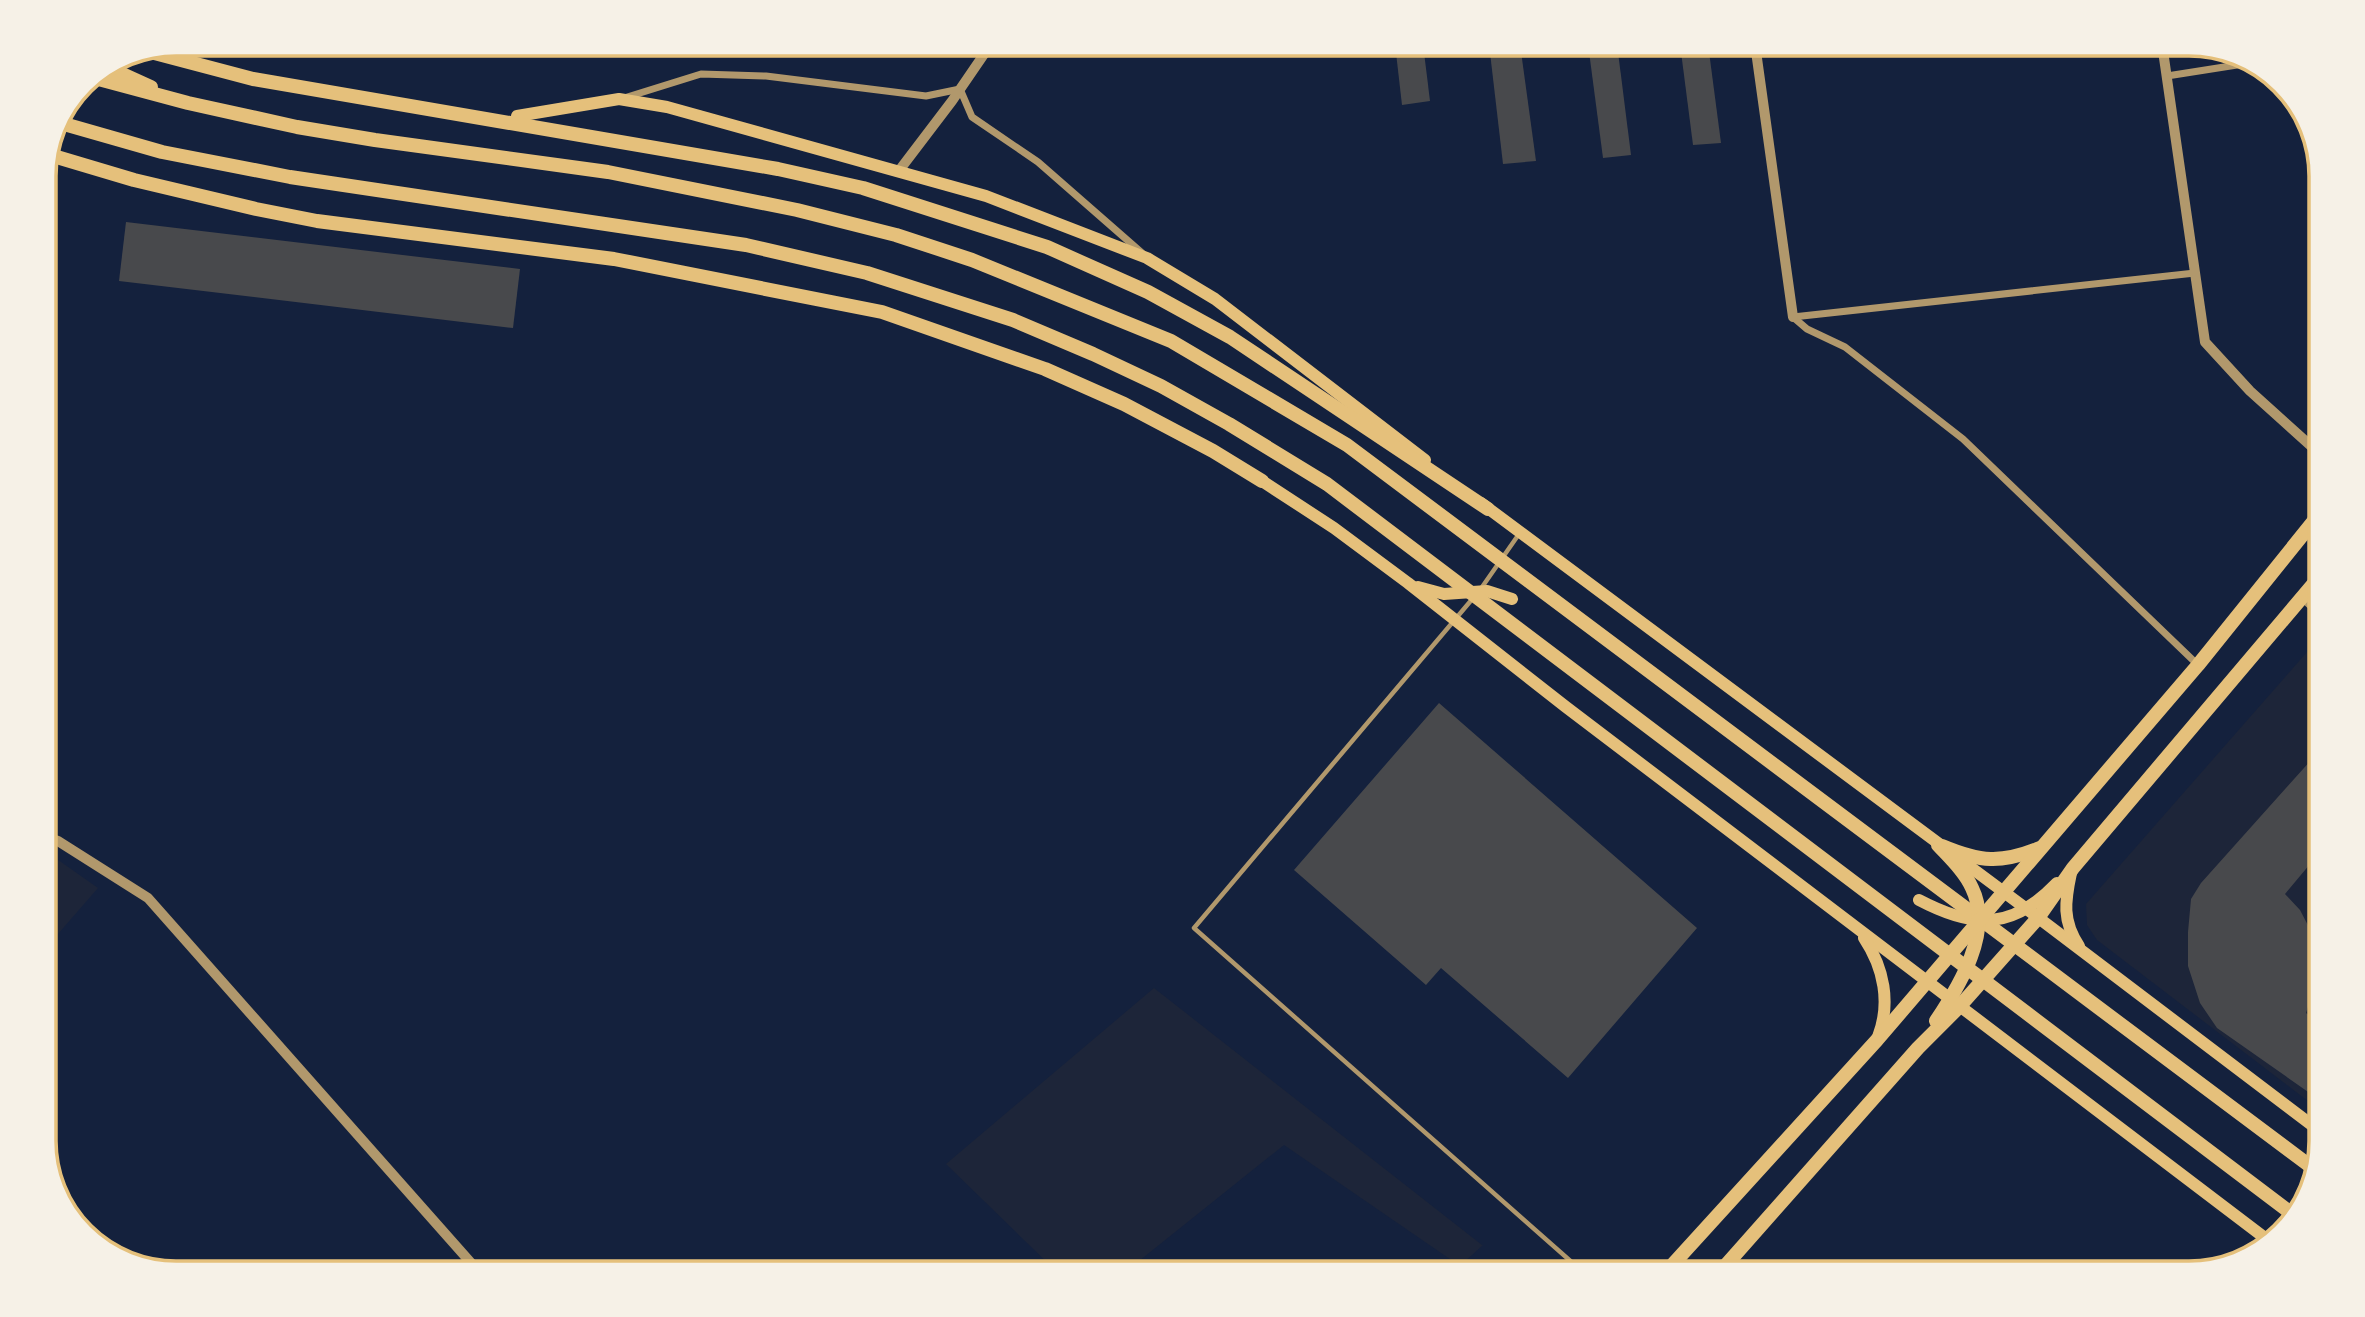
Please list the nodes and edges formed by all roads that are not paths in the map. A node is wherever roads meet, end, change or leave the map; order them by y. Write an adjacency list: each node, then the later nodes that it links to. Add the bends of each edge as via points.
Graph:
1 (983, 56): 9 (street)
2 (1757, 56): 18 (street)
3 (2164, 56): 7 (street)
4 (168, 57): 21 (main road, via 253,79 778,169 863,188 1047,247 1148,292 1230,337)
5 (2235, 65): 7 (street)
6 (119, 71): 11 (main road)
7 (2167, 76): 17 (street)
8 (104, 81): 11 (main road)
9 (960, 89): 10 (street, via 926,96 766,76 701,74); 15 (street); 16 (street, via 972,117 1038,162)
10 (619, 99): 12 (main road); 15 (main road, via 667,107)
11 (188, 103): 46 (main road, via 310,129 608,172 797,210 972,260 1171,341 1347,445)
12 (517, 116)
13 (67, 125): 47 (main road, via 162,152 290,177 732,242 867,273 1013,320 1161,386 1327,484)
14 (58, 157): 20 (main road, via 196,196 305,218 614,259 882,312 1045,369 1135,410)
15 (898, 172): 16 (main road, via 986,196)
16 (1147, 258): 21 (main road, via 1215,299)
17 (2195, 273): 18 (street); 19 (street, via 2205,341 2250,391)
18 (1793, 317): 31 (street, via 1845,347 1964,439)
19 (2309, 444)
20 (1262, 481): 24 (main road)
21 (1488, 509): 23 (main road)
22 (2309, 527): 31 (main road)
23 (1520, 533): 26 (lane); 33 (main road)
24 (1408, 583): 26 (main road, via 1444,594); 30 (main road)
25 (2309, 590): 27 (main road)
26 (1479, 591): 28 (main road); 30 (lane)
27 (2302, 598): 29 (street); 35 (main road)
28 (1512, 599)
29 (2309, 605)
30 (1457, 620): 40 (main road); 50 (lane, via 1194,929)
31 (2198, 665): 34 (main road)
32 (56, 840): 49 (street, via 148,898)
33 (1938, 845): 34 (main road, via 1991,860); 36 (main road); 39 (main road, via 1969,881)
34 (2041, 848): 36 (main road)
35 (2073, 868): 38 (main road); 41 (main road, via 2066,916)
36 (2003, 892): 38 (main road); 39 (main road)
37 (1919, 900): 39 (main road)
38 (2033, 914): 39 (main road); 41 (main road); 43 (main road)
39 (1979, 921): 42 (main road); 43 (main road)
40 (1854, 928): 42 (main road); 44 (main road, via 1870,948 1883,981 1884,1017)
41 (2085, 954): 45 (main road)
42 (1927, 983): 43 (main road); 44 (main road)
43 (1954, 1004): 48 (main road); 52 (main road)
44 (1877, 1040): 51 (main road)
45 (2309, 1123)
46 (2307, 1163)
47 (2287, 1210)
48 (2262, 1236)
49 (469, 1261)
50 (1570, 1261)
51 (1676, 1261)
52 (1730, 1261)

